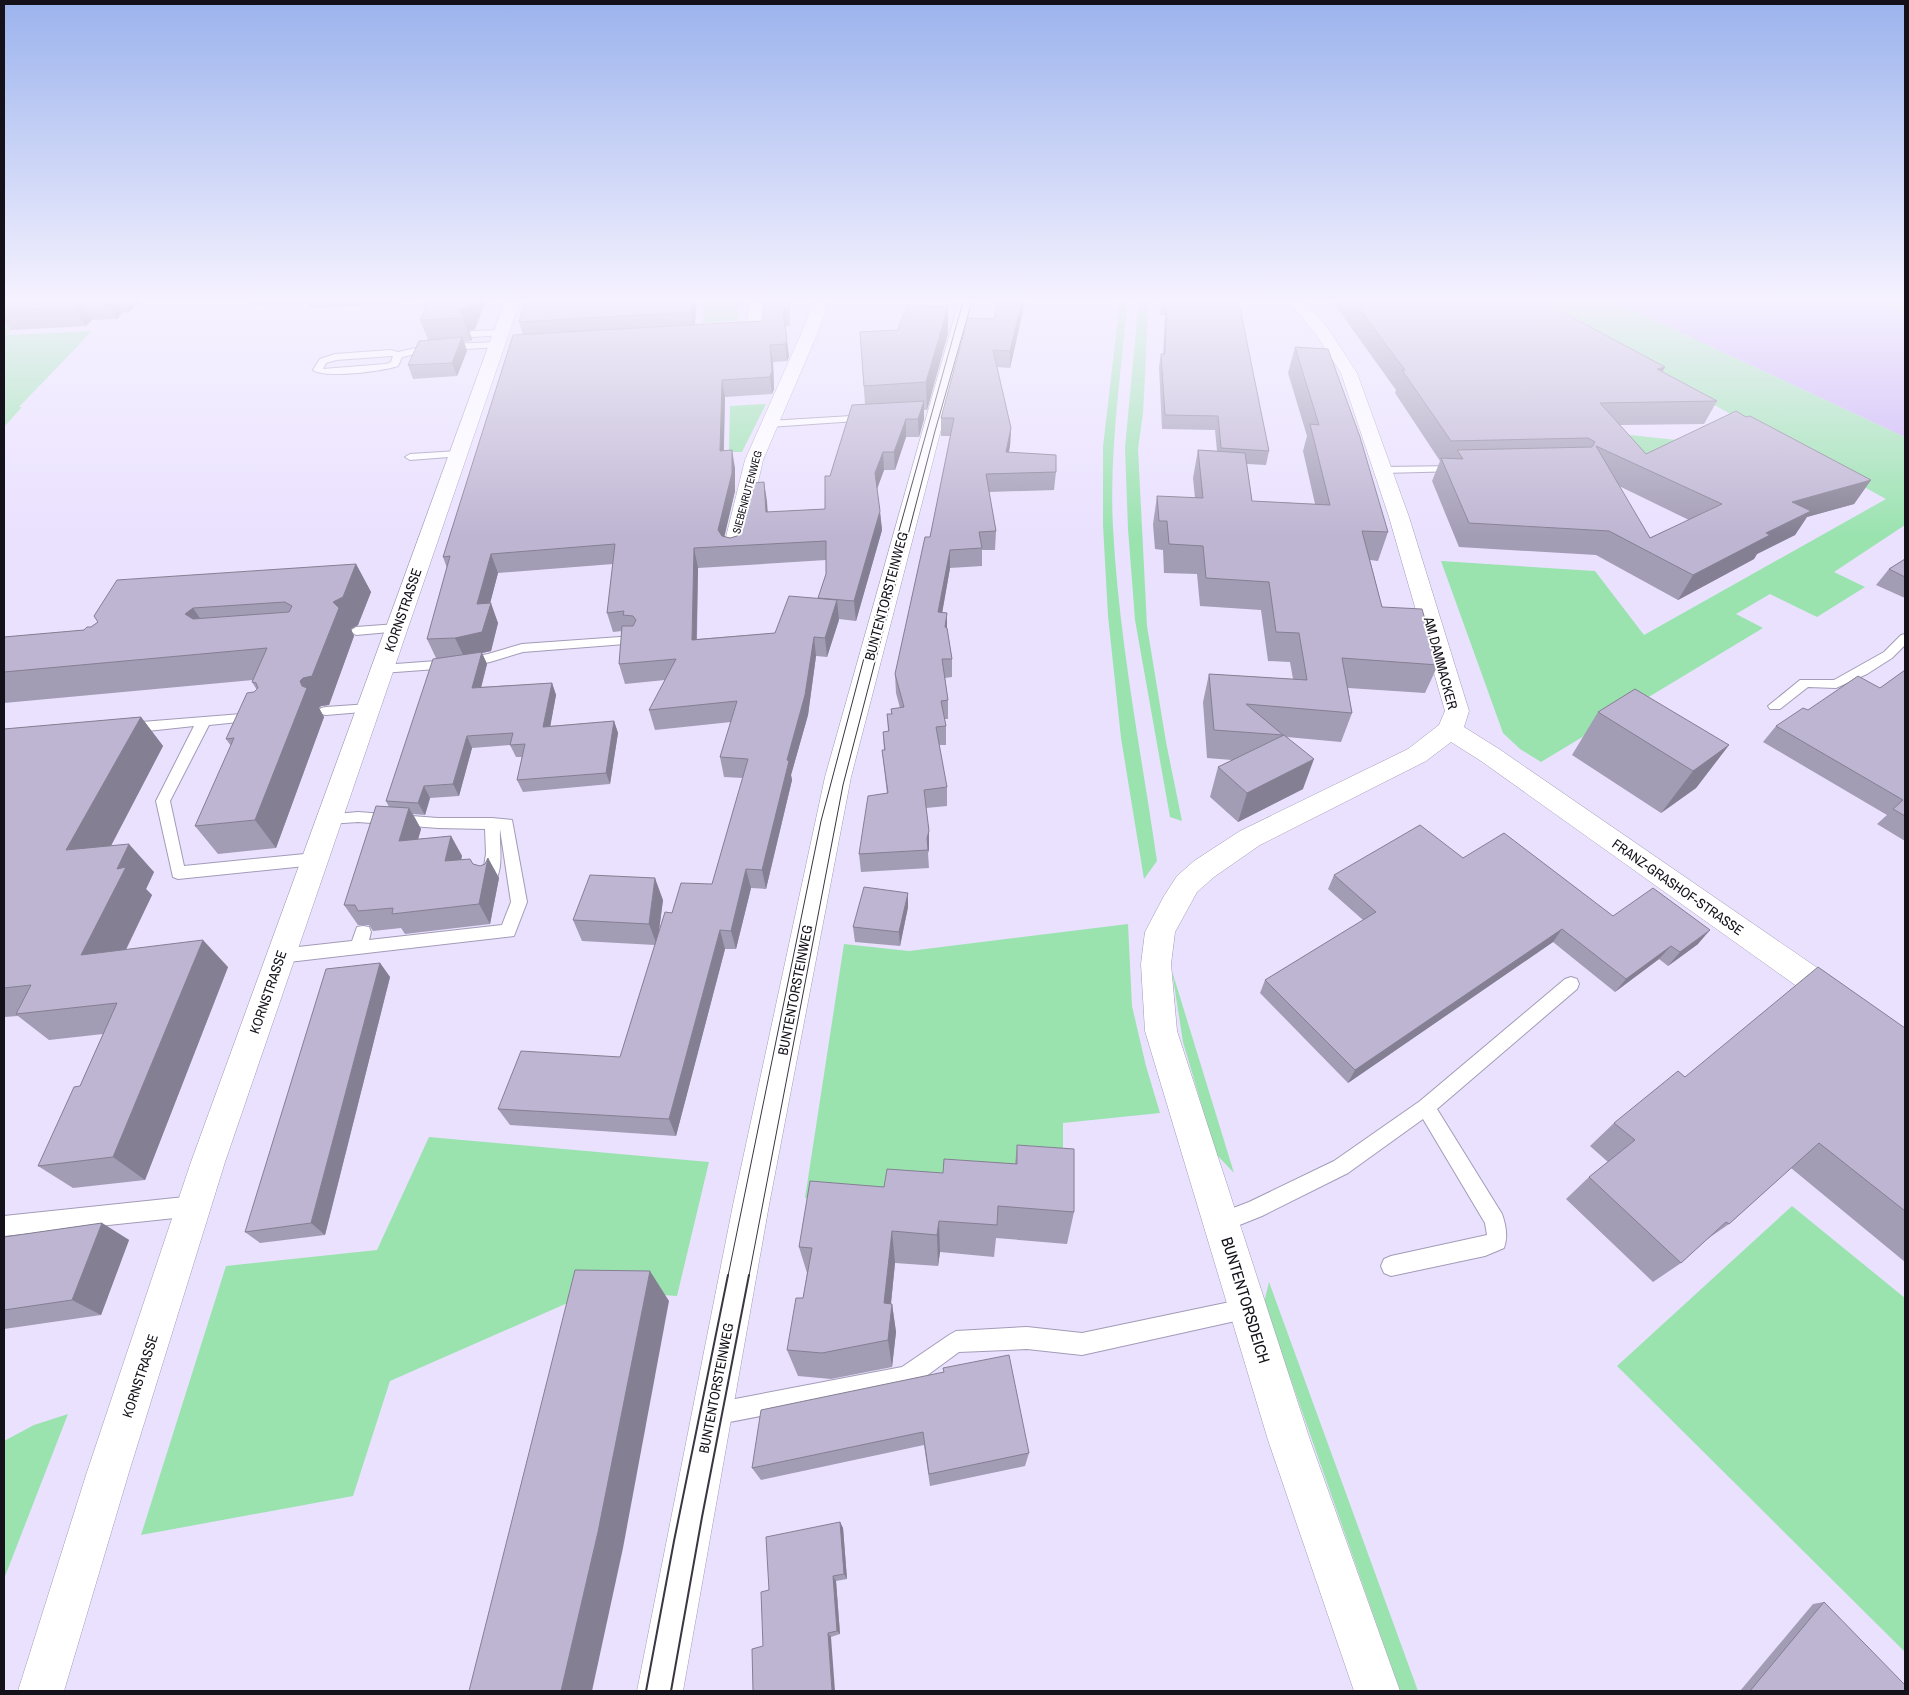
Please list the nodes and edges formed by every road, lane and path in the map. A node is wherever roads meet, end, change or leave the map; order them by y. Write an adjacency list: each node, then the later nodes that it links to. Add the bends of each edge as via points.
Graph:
1 (489, 377): 7 (street, KORNSTRASSE)
2 (790, 377): 6 (street, SIEBENRUTENWEG)
3 (942, 377): 40 (street, BUNTENTORSTEINWEG, via 838,776)
4 (1350, 377): 10 (street, AM DAMMACKER)
5 (881, 417): 6 (lane)
6 (769, 424): 11 (street, SIEBENRUTENWEG, via 754,460)
7 (458, 454): 8 (lane); 12 (street, KORNSTRASSE)
8 (410, 457)
9 (1470, 468): 10 (lane)
10 (1384, 470): 23 (street, AM DAMMACKER, via 1457,711)
11 (733, 549)
12 (396, 628): 13 (lane); 16 (street, KORNSTRASSE)
13 (356, 631)
14 (1905, 638): 17 (lane, via 1888,655 1862,671 1836,684 1805,683)
15 (634, 640): 16 (lane, via 522,648 464,664)
16 (382, 669): 18 (street, KORNSTRASSE)
17 (1775, 706)
18 (368, 708): 19 (lane); 24 (street, KORNSTRASSE)
19 (326, 712)
20 (268, 716): 21 (lane)
21 (204, 722): 22 (lane); 26 (lane, via 163,801 178,873)
22 (116, 728)
23 (1450, 730): 28 (street, AM DAMMACKER, via 1418,755 1250,838 1204,869 1187,884); 33 (street, FRANZ-GRASHOF-STRASSE)
24 (329, 819): 25 (lane, via 358,817 396,824); 26 (street, KORNSTRASSE)
25 (492, 823): 27 (lane, via 494,854); 30 (lane, via 507,824 519,902 508,930 382,937)
26 (315, 859): 31 (street, KORNSTRASSE)
27 (490, 878)
28 (1174, 904): 36 (street, BUNTENTORSDEICH, via 1160,932 1156,964 1161,1031)
29 (363, 932): 30 (lane)
30 (358, 948): 31 (lane)
31 (280, 956): 35 (street, KORNSTRASSE)
32 (1570, 984): 34 (lane)
33 (1857, 1011)
34 (1426, 1107): 36 (lane, via 1341,1167); 38 (lane, via 1494,1221 1497,1241)
35 (194, 1206): 37 (lane); 41 (street, KORNSTRASSE)
36 (1222, 1222): 39 (street, BUNTENTORSDEICH)
37 (4, 1226)
38 (1391, 1266)
39 (1249, 1308): 40 (lane, via 1082,1344 1027,1338 956,1342 906,1377); 43 (street, BUNTENTORSDEICH, via 1289,1440)
40 (711, 1414): 42 (street, BUNTENTORSTEINWEG)
41 (41, 1691)
42 (660, 1691)
43 (1377, 1691)

